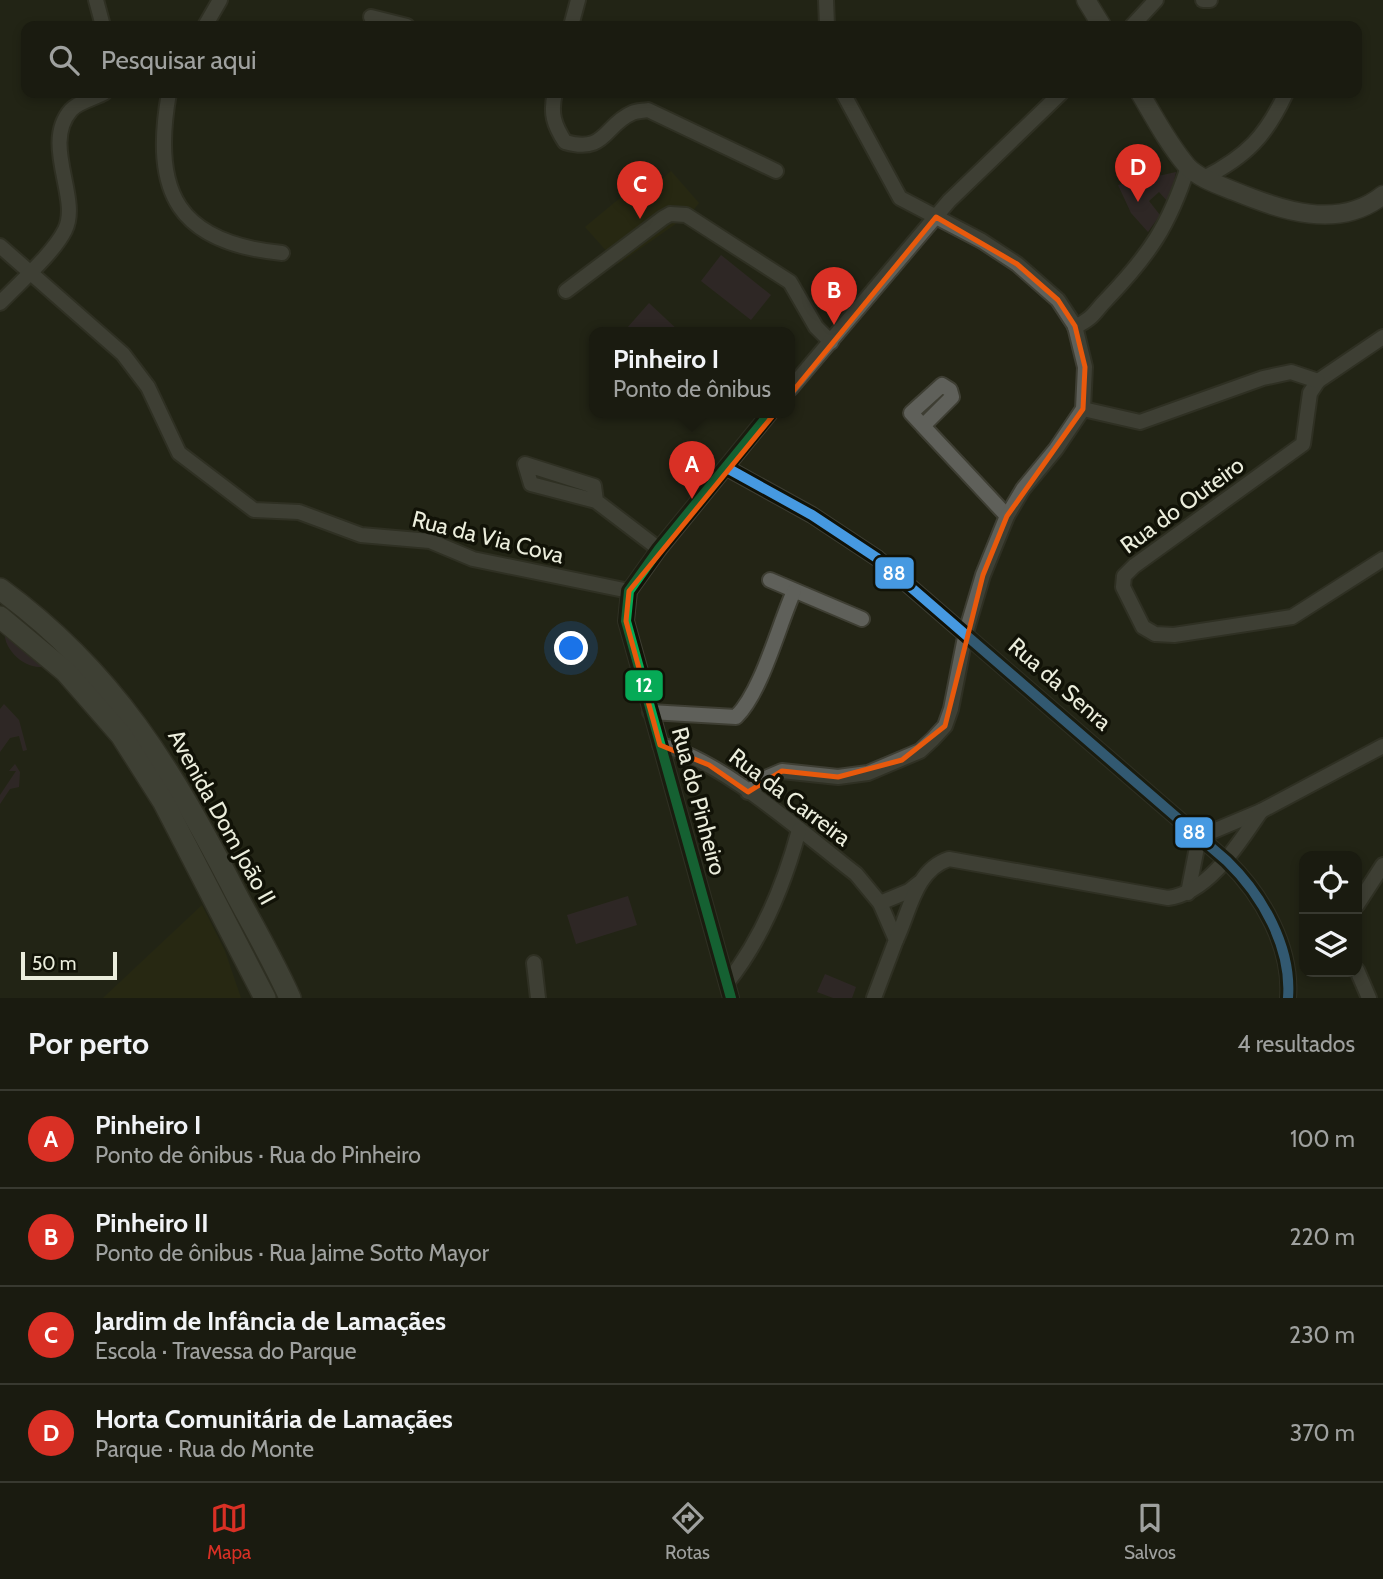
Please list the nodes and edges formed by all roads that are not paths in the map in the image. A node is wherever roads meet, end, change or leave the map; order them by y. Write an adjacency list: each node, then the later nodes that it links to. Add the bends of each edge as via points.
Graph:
1 (96, 0): 10 (street)
2 (220, 0): 11 (street)
3 (578, 0): 13 (street)
4 (826, 0): 14 (street)
5 (1086, 0): 15 (street)
6 (1156, 0): 16 (street)
7 (1203, 0): 8 (street)
8 (1210, 0)
9 (372, 17): 12 (street)
10 (102, 21)
11 (208, 21)
12 (388, 21)
13 (572, 21)
14 (827, 21)
15 (1099, 21)
16 (1137, 21)
17 (94, 98): 31 (street, via 72,109 62,126 60,166 68,210 65,230)
18 (169, 98): 30 (street, via 165,153 181,212 224,241)
19 (554, 98): 25 (street, via 555,127 565,142 590,144 609,134 630,113 648,110)
20 (847, 98): 28 (street, via 900,198)
21 (1056, 98): 28 (street)
22 (1143, 98): 24 (street)
23 (1284, 98): 26 (street, via 1257,142)
24 (1188, 167): 26 (street); 34 (street, via 1174,211 1153,247 1094,318)
25 (776, 171)
26 (1204, 177): 27 (street, via 1270,206 1303,214 1333,215)
27 (1383, 195)
28 (936, 217): 34 (street, via 1017,264 1058,300); 36 (street)
29 (0, 246): 31 (street, Rua da Via Cova)
30 (282, 253)
31 (30, 271): 33 (street); 49 (street, Rua da Via Cova, via 123,354 148,387 179,453 254,510 299,512 361,535 430,541 473,559)
32 (566, 291): 36 (street, via 663,218 686,215 790,282 816,327)
33 (0, 303)
34 (1075, 327): 39 (street, via 1085,367)
35 (1383, 337): 37 (street)
36 (831, 342): 38 (street)
37 (1318, 381): 39 (street, via 1291,372 1263,378 1140,422); 46 (street, Rua do Outeiro, via 1310,393 1303,444 1134,566 1124,576 1123,587 1143,627 1155,634 1174,635 1292,617)
38 (795, 383)
39 (1083, 409): 44 (street)
40 (766, 418): 42 (street)
41 (923, 426): 44 (street)
42 (727, 468): 45 (street); 53 (street, Rua da Senra, via 848,537)
43 (596, 501): 43 (street, via 594,486 525,464 531,484); 45 (street)
44 (1007, 516): 53 (street)
45 (659, 549): 49 (street)
46 (1383, 559)
47 (770, 580): 50 (street)
48 (0, 589): 73 (main road, Avenida Dom João II, via 42,620 84,661 140,726 192,809)
49 (629, 591): 54 (street, Rua do Pinheiro, via 626,621)
50 (794, 591): 52 (street); 54 (street, via 756,688 736,717)
51 (0, 617): 72 (main road, Avenida Dom João II, via 66,672 121,735 163,801)
52 (863, 619)
53 (966, 632): 57 (street, via 944,726 920,751 868,774 838,777 782,771); 60 (street, Rua da Senra)
54 (650, 712): 55 (street, Rua do Pinheiro)
55 (660, 745): 57 (street, Rua da Carreira, via 709,765); 70 (street, Rua do Pinheiro)
56 (1383, 746): 58 (street)
57 (748, 792): 59 (street, Rua da Carreira)
58 (1261, 811): 60 (street); 61 (street)
59 (799, 830): 66 (street, Rua da Carreira, via 856,874); 70 (street, via 765,923)
60 (1199, 837): 61 (street, Rua da Senra); 64 (street)
61 (1227, 861): 64 (street); 77 (street, Rua da Senra, via 1248,881 1268,913 1286,966)
62 (1383, 865): 65 (street)
63 (920, 882): 64 (street, via 937,863 949,859 1168,898); 66 (street); 67 (street)
64 (1188, 893)
65 (1362, 897)
66 (880, 903): 67 (street, Rua da Carreira)
67 (896, 940): 76 (street)
68 (534, 963): 74 (street)
69 (1360, 977): 78 (street)
70 (727, 983): 75 (street, Rua do Pinheiro)
71 (1383, 996): 79 (street)
72 (265, 998)
73 (290, 998)
74 (538, 998)
75 (731, 998)
76 (874, 998)
77 (1287, 998)
78 (1369, 998)
79 (1378, 998)

